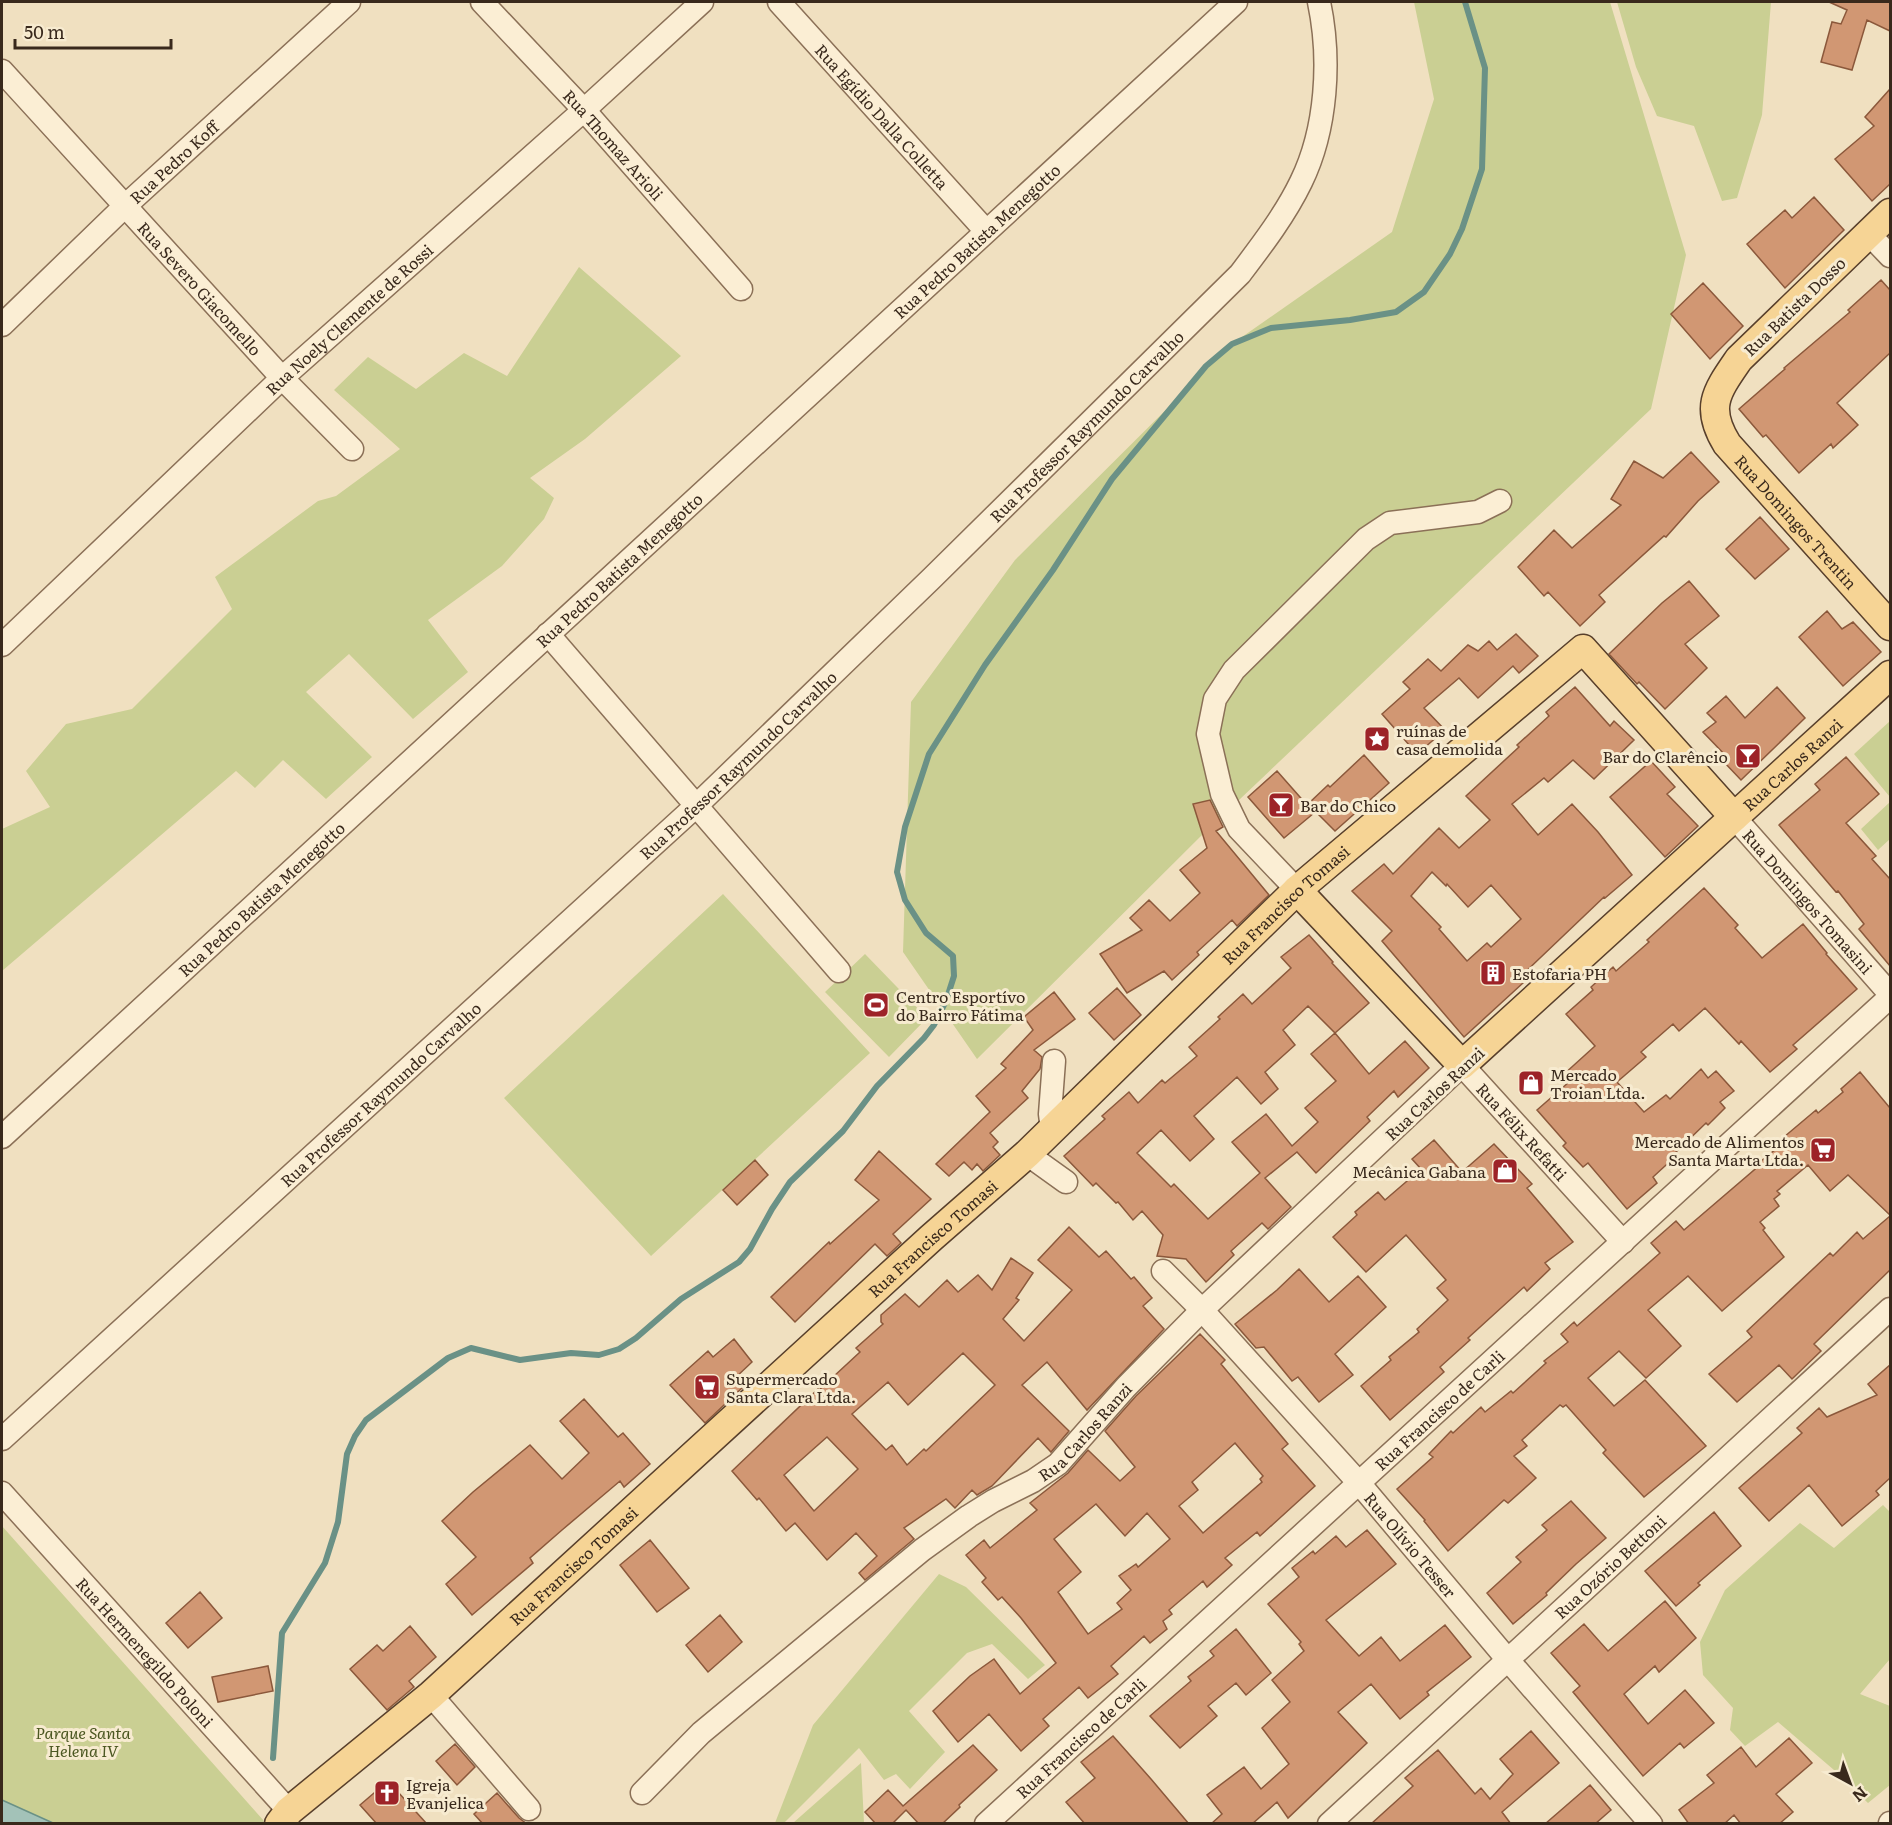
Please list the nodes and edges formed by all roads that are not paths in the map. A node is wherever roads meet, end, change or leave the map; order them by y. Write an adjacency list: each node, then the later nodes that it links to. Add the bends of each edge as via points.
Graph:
1 (349, 2): 9 (street, Rua Pedro Koff)
2 (482, 2): 8 (street, Rua Thomaz Arioli)
3 (702, 2): 8 (street, Rua Noely Clemente de Rossi)
4 (779, 2): 11 (street, Rua Egídio Dalla Colletta)
5 (1236, 2): 11 (street, Rua Pedro Batista Menegotto)
6 (1319, 2): 25 (street, Rua Professor Raymundo Carvalho, via 1325,46 1318,141 1278,222 1240,274)
7 (2, 71): 9 (street, Rua Severo Giacomello)
8 (584, 110): 14 (street, Rua Thomaz Arioli); 16 (street, Rua Noely Clemente de Rossi)
9 (124, 207): 15 (street, Rua Pedro Koff); 16 (street, Rua Severo Giacomello)
10 (1890, 213): 12 (main road, Rua Batista Dosso)
11 (986, 231): 21 (street, Rua Pedro Batista Menegotto)
12 (1869, 234): 13 (street); 17 (main road, Rua Batista Dosso, via 1739,359 1719,387)
13 (1890, 256)
14 (741, 289)
15 (2, 325)
16 (282, 378): 18 (street, Rua Severo Giacomello); 22 (street, Rua Noely Clemente de Rossi)
17 (1714, 410): 20 (main road, Rua Domingos Trentin, via 1727,444)
18 (352, 449)
19 (1500, 501): 27 (street, via 1478,512 1390,523 1374,534 1234,670 1215,699 1208,734 1222,794 1239,829)
20 (1890, 626)
21 (548, 634): 25 (street); 33 (street, Rua Pedro Batista Menegotto)
22 (2, 645)
23 (1583, 649): 26 (main road, Rua Domingos Tomasini); 27 (main road, Rua Francisco Tomasi)
24 (1890, 675): 26 (main road, Rua Carlos Ranzi)
25 (696, 806): 28 (street); 40 (street, Rua Professor Raymundo Carvalho)
26 (1734, 817): 29 (street, Rua Domingos Tomasini); 31 (main road, Rua Carlos Ranzi)
27 (1297, 890): 31 (main road, Rua Félix Refatti); 32 (main road, Rua Francisco Tomasi)
28 (838, 971)
29 (1890, 996): 36 (street, Rua Francisco de Carli)
30 (1054, 1061): 32 (street)
31 (1462, 1065): 36 (street, Rua Félix Refatti); 39 (street, Rua Carlos Ranzi)
32 (1052, 1130): 34 (main road, Rua Francisco Tomasi)
33 (2, 1137)
34 (1027, 1154): 35 (street); 44 (main road, Rua Francisco Tomasi)
35 (1066, 1182)
36 (1623, 1242): 41 (street, Rua Francisco de Carli)
37 (1163, 1271): 39 (street, Rua Olívio Tesser)
38 (1890, 1309): 43 (street, Rua Ozório Bettoni)
39 (1202, 1310): 41 (street, Rua Olívio Tesser); 45 (street, Rua Carlos Ranzi, via 1058,1464 985,1506 922,1550 701,1733)
40 (2, 1439)
41 (1359, 1483): 43 (street, Rua Olívio Tesser); 48 (street, Rua Francisco de Carli)
42 (2, 1493): 47 (street, Rua Hermenegildo Poloni)
43 (1508, 1660): 49 (street, Rua Ozório Bettoni); 50 (street, Rua Olívio Tesser)
44 (431, 1695): 46 (street); 47 (main road, Rua Francisco Tomasi)
45 (642, 1792)
46 (529, 1809)
47 (284, 1817)
48 (986, 1824)
49 (1329, 1824)
50 (1651, 1824)

